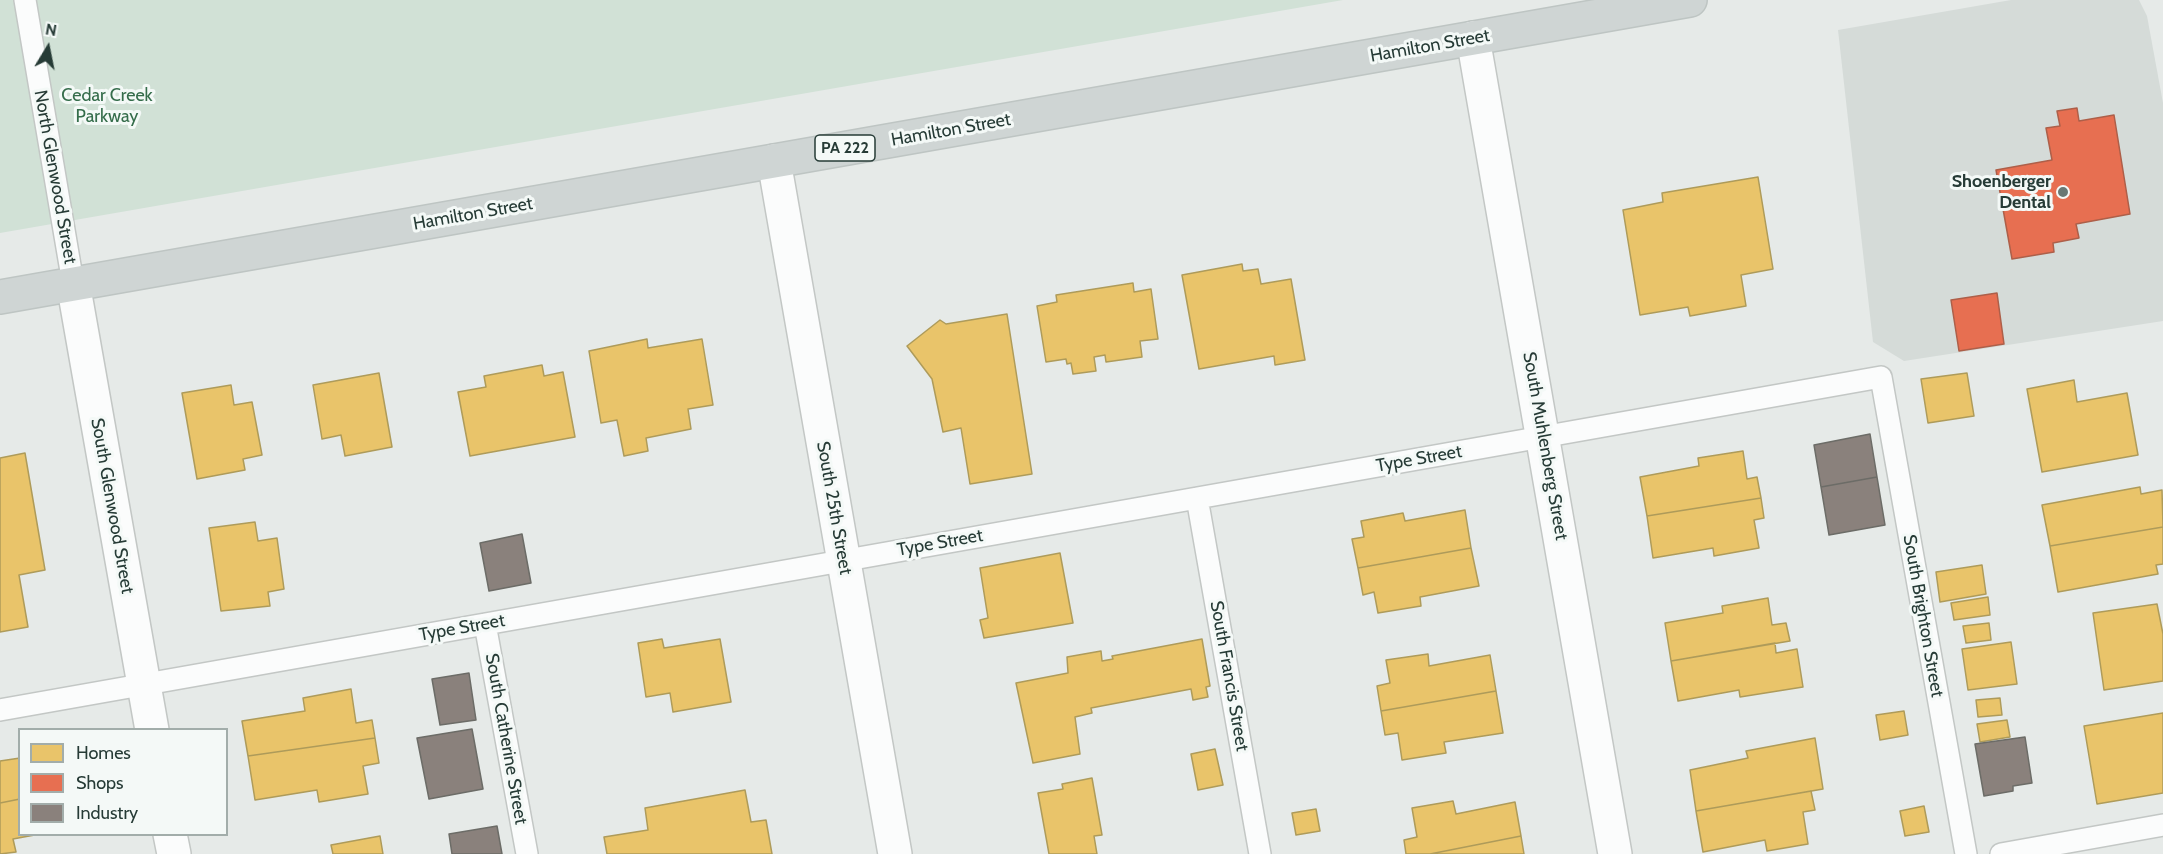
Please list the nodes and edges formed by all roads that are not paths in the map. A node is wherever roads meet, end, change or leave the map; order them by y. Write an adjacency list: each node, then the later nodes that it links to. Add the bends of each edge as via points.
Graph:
1 (25, 0): 5 (lane, North Glenwood Street)
2 (1690, 0): 3 (main road, Hamilton Street / PA 222)
3 (1473, 38): 4 (main road, Hamilton Street / PA 222); 8 (street, South Muhlenberg Street)
4 (774, 161): 5 (main road, Hamilton Street / PA 222); 10 (street, South 25th Street)
5 (73, 283): 6 (main road, Hamilton Street / PA 222); 12 (street, South Glenwood Street)
6 (0, 297)
7 (1881, 377): 8 (lane, Type Street); 22 (lane, South Brighton Street)
8 (1543, 437): 9 (lane, Type Street); 21 (street, South Muhlenberg Street)
9 (1197, 498): 10 (lane, Type Street); 20 (lane, South Francis Street)
10 (843, 560): 11 (lane, Type Street); 19 (street, South 25th Street)
11 (485, 624): 12 (lane, Type Street); 18 (lane, South Catherine Street)
12 (144, 685): 13 (lane, Type Street); 14 (street, South Glenwood Street)
13 (0, 710)
14 (152, 728)
15 (2163, 825): 23 (lane)
16 (170, 836): 17 (street)
17 (174, 854)
18 (527, 854)
19 (895, 854)
20 (1260, 854)
21 (1616, 854)
22 (1966, 854)
23 (2001, 854)

